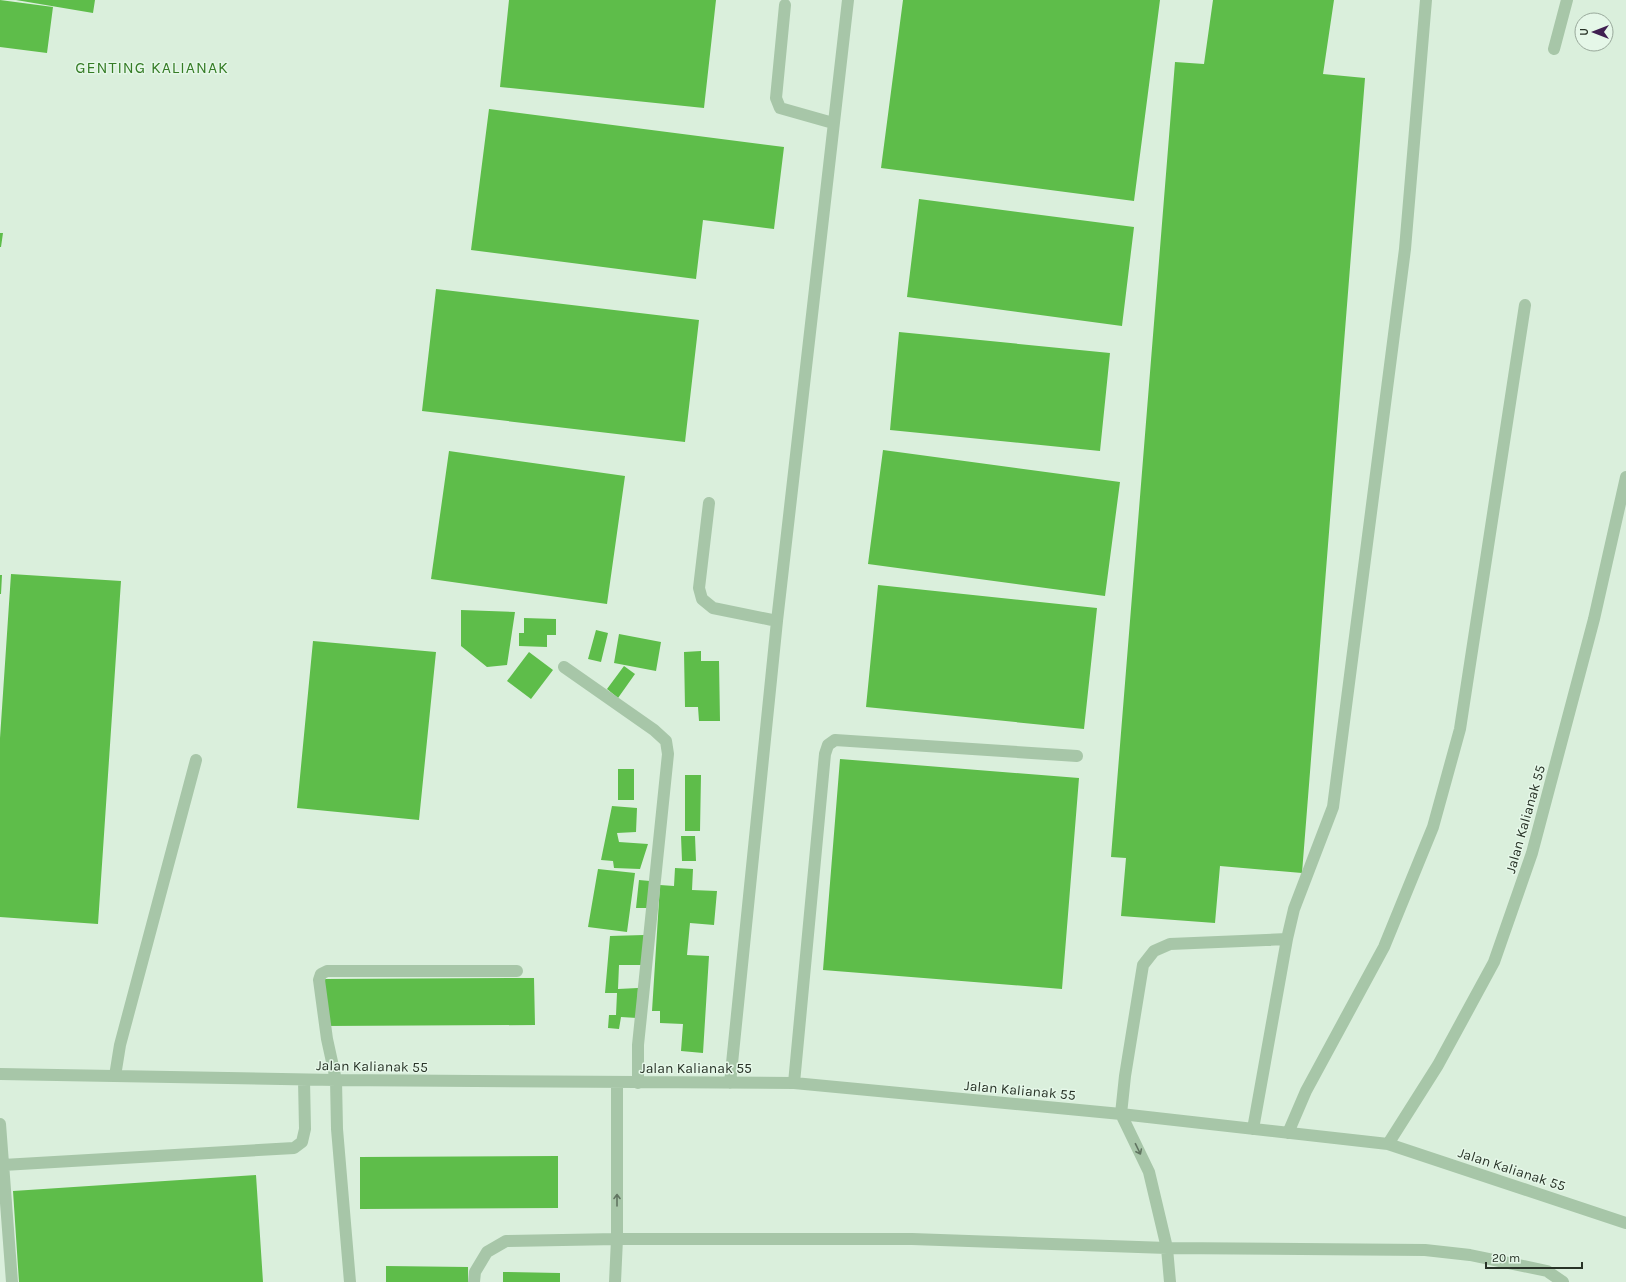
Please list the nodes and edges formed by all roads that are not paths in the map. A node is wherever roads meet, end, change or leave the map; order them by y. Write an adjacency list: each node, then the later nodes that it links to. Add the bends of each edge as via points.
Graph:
1 (848, 0): 6 (lane)
2 (1426, 0): 14 (lane, via 1406,249 1333,807 1294,909)
3 (1567, 0): 5 (lane)
4 (784, 5): 6 (lane, via 776,98 780,108)
5 (1554, 49)
6 (833, 123): 10 (lane)
7 (1525, 305): 27 (lane, via 1460,728 1433,827 1384,947 1306,1091)
8 (1626, 477): 28 (lane, Jalan Kalianak 55, via 1594,619 1532,853 1497,954 1438,1065)
9 (709, 503): 10 (lane, via 698,588 702,599 713,608)
10 (777, 621): 22 (lane)
11 (564, 667): 21 (lane, via 666,741 668,754 638,1046)
12 (1077, 756): 23 (lane, via 835,740 828,745 825,754)
13 (196, 760): 17 (lane, via 120,1046)
14 (1287, 940): 24 (lane, via 1170,944 1154,951 1143,966); 26 (lane)
15 (517, 971): 19 (lane, via 327,971 321,974 319,980 327,1039)
16 (0, 1074): 17 (lane, Jalan Kalianak 55)
17 (115, 1076): 18 (lane, Jalan Kalianak 55)
18 (304, 1080): 19 (lane, Jalan Kalianak 55); 29 (lane, via 305,1129 302,1142 294,1148)
19 (336, 1080): 20 (lane, Jalan Kalianak 55); 34 (lane, via 337,1129)
20 (617, 1083): 21 (lane, Jalan Kalianak 55); 31 (lane, one-way to 20)
21 (638, 1083): 22 (lane, Jalan Kalianak 55)
22 (730, 1083): 23 (lane, Jalan Kalianak 55)
23 (794, 1083): 24 (lane, Jalan Kalianak 55)
24 (1121, 1114): 26 (lane, Jalan Kalianak 55); 32 (lane, one-way to 32, via 1149,1172)
25 (0, 1124): 29 (lane)
26 (1253, 1129): 27 (lane, Jalan Kalianak 55)
27 (1288, 1133): 28 (lane, Jalan Kalianak 55)
28 (1388, 1144): 30 (lane, Jalan Kalianak 55)
29 (3, 1165): 33 (lane)
30 (1626, 1223)
31 (617, 1240): 32 (lane, via 912,1240); 35 (lane, via 506,1240 487,1252 475,1272); 36 (lane)
32 (1167, 1248): 37 (lane); 38 (lane, via 1425,1250 1470,1255 1547,1271)
33 (12, 1282)
34 (350, 1282)
35 (474, 1282)
36 (615, 1282)
37 (1170, 1282)
38 (1563, 1282)

